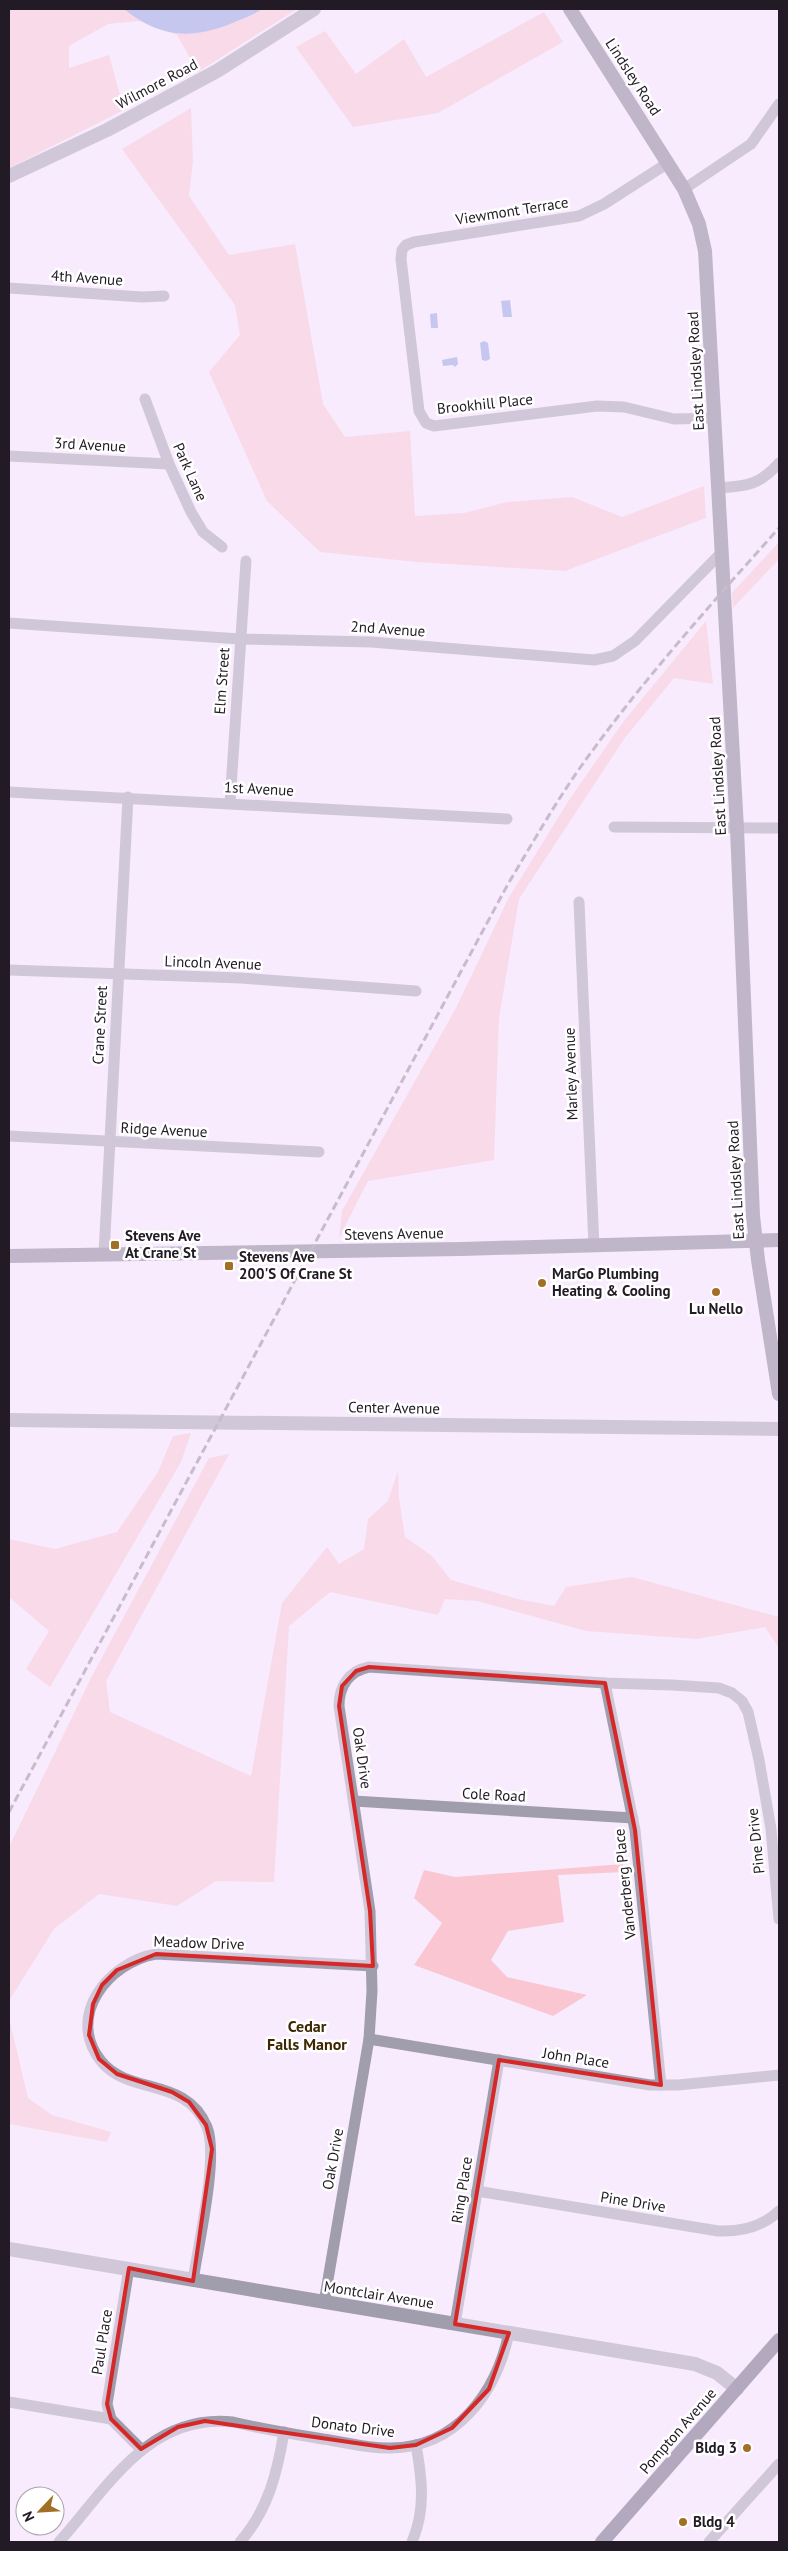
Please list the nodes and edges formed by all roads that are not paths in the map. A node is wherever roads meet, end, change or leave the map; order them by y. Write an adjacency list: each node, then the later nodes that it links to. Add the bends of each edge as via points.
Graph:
1 (314, 9): 5 (street, Wilmore Road, via 217,71 107,130)
2 (570, 9): 4 (main road, Lindsley Road)
3 (779, 104): 6 (street, via 750,144)
4 (668, 163): 6 (main road, East Lindsley Road); 7 (street, Viewmont Terrace, via 579,216)
5 (9, 176)
6 (684, 189): 11 (main road, East Lindsley Road, via 699,224 705,251)
7 (406, 245): 11 (street, Brookhill Place, via 402,259 419,411 426,423 434,426 610,406 674,419)
8 (9, 288): 9 (street, 4th Avenue)
9 (164, 296)
10 (145, 399): 14 (street, Park Lane)
11 (715, 418): 15 (main road, East Lindsley Road)
12 (9, 456): 14 (street, 3rd Avenue)
13 (779, 463): 15 (street, via 758,482)
14 (169, 464): 16 (street, Park Lane, via 203,532)
15 (719, 488): 17 (main road, East Lindsley Road)
16 (222, 547)
17 (722, 552): 20 (street, 2nd Avenue, via 635,641 613,656 594,660 371,642); 26 (main road, East Lindsley Road)
18 (246, 561): 20 (street, Elm Street)
19 (9, 623): 20 (street, 2nd Avenue)
20 (240, 638): 23 (street, Elm Street)
21 (9, 792): 22 (street, 1st Avenue)
22 (128, 797): 23 (street, 1st Avenue); 30 (street, Crane Street)
23 (230, 803): 24 (street, 1st Avenue)
24 (507, 819)
25 (614, 826): 26 (street)
26 (736, 828): 27 (street); 36 (main road, East Lindsley Road)
27 (779, 828)
28 (579, 902): 37 (street, Marley Avenue)
29 (9, 970): 30 (street, Lincoln Avenue)
30 (117, 975): 31 (street, Lincoln Avenue, via 241,978); 33 (street, Crane Street)
31 (416, 991)
32 (9, 1136): 33 (street, Ridge Avenue)
33 (109, 1142): 34 (street, Ridge Avenue); 38 (street, Crane Street)
34 (319, 1152)
35 (779, 1240): 36 (main road, Stevens Avenue)
36 (756, 1242): 37 (main road, Stevens Avenue); 40 (main road, East Lindsley Road)
37 (594, 1246): 38 (main road, Stevens Avenue)
38 (104, 1254): 39 (main road, Stevens Avenue)
39 (9, 1256)
40 (779, 1394)
41 (9, 1420): 42 (street, Center Avenue)
42 (779, 1429)
43 (605, 1683): 44 (street, Oak Drive, via 718,1688 732,1693 740,1698 748,1712); 45 (street, Oak Drive, via 369,1667 356,1671 342,1686 339,1700); 46 (street, Vanderberg Place)
44 (759, 1760): 47 (street, Pine Drive)
45 (354, 1801): 46 (street, Cole Road); 48 (street, Oak Drive, via 370,1911)
46 (633, 1818): 52 (street, Vanderberg Place)
47 (779, 1919)
48 (373, 1966): 49 (street, Oak Drive); 57 (street, Meadow Drive, via 156,1954 122,1967 110,1976 97,1994 89,2026 99,2059 116,2074 181,2096 196,2109 209,2133 212,2158)
49 (368, 2039): 50 (street, John Place); 58 (street, Oak Drive)
50 (499, 2060): 52 (street, John Place); 53 (street, Ring Place)
51 (779, 2075): 52 (street, John Place)
52 (660, 2085)
53 (477, 2191): 54 (street, Pine Drive, via 718,2231 748,2229); 59 (street, Ring Place)
54 (779, 2211)
55 (9, 2250): 56 (street, Montclair Avenue)
56 (129, 2268): 57 (street, Montclair Avenue); 64 (street, Paul Place, via 107,2404)
57 (193, 2281): 58 (street, Montclair Avenue)
58 (324, 2303): 59 (street, Montclair Avenue)
59 (455, 2324): 60 (street, Montclair Avenue)
60 (509, 2334): 62 (street, Montclair Avenue, via 696,2364 717,2373); 66 (street, Donato Drive, via 501,2365 482,2400 452,2428)
61 (779, 2340): 62 (main road, Pompton Avenue)
62 (737, 2389): 72 (main road, Pompton Avenue)
63 (9, 2402): 64 (street)
64 (111, 2419): 67 (street)
65 (284, 2432): 66 (street, Donato Drive, via 377,2448); 67 (street, Donato Drive, via 233,2422 205,2421 178,2427); 70 (street, via 276,2476 267,2502)
66 (416, 2445): 71 (street, via 422,2496 419,2523)
67 (142, 2449): 69 (street, Donato Drive)
68 (779, 2464): 73 (street)
69 (59, 2542)
70 (240, 2542)
71 (412, 2542)
72 (602, 2542)
73 (708, 2542)

